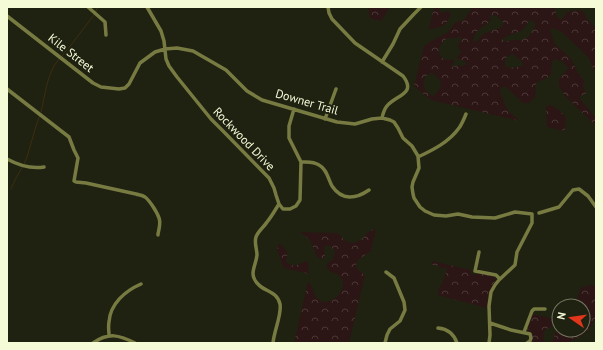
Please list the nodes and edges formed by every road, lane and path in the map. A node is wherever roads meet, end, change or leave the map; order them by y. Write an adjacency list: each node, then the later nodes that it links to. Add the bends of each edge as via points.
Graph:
1 (88, 7): 6 (street, via 105,22)
2 (147, 7): 7 (street, Rockwood Drive, via 161,31)
3 (328, 7): 8 (street, via 332,19 355,43)
4 (421, 7): 8 (street, via 400,29)
5 (7, 16): 9 (street, Kile Street, via 101,87 119,89)
6 (106, 35)
7 (165, 49): 9 (street, Downer Trail, via 140,63); 12 (street, Downer Trail, via 193,51 226,70 247,91 262,100); 21 (street, Rockwood Drive, via 169,66 211,120 269,178)
8 (382, 62): 14 (street, via 407,80 408,88 387,105)
9 (129, 84)
10 (336, 88): 15 (street)
11 (7, 89): 24 (street, via 69,137 78,158 74,181 142,195 160,219)
12 (294, 109): 15 (street, Downer Trail); 18 (street, via 289,126 289,138)
13 (466, 114): 16 (street, via 453,135 435,149)
14 (382, 118): 15 (street, Downer Trail, via 355,124); 16 (street, via 394,122)
15 (325, 119)
16 (418, 157): 27 (street, via 419,168 413,182 413,194 420,207 429,213 440,216 458,214 489,218 515,212 532,214 532,223 517,252 515,265)
17 (7, 159): 19 (street, via 13,163)
18 (301, 162): 20 (street, via 321,166 333,187 342,195 353,198); 21 (street, via 300,200 290,209 283,209)
19 (44, 167)
20 (368, 190)
21 (279, 204): 36 (street, via 256,236 257,256 253,270 256,283 278,297 280,303 281,310)
22 (596, 207): 23 (street, via 579,188 573,190 558,207)
23 (539, 213)
24 (158, 236)
25 (479, 252): 27 (street, via 475,271 496,275)
26 (386, 272): 37 (street, via 394,278 405,310 400,321 390,329)
27 (500, 279): 30 (street, via 491,292)
28 (141, 284): 33 (street, via 125,293 114,306 108,323)
29 (545, 309): 32 (street, via 532,311)
30 (490, 323): 32 (street); 39 (street)
31 (438, 328): 38 (street, via 447,330)
32 (524, 332): 40 (street, via 530,334 531,338)
33 (109, 335): 34 (street); 35 (street, via 121,336)
34 (94, 343)
35 (135, 343)
36 (274, 343)
37 (385, 343)
38 (457, 343)
39 (489, 343)
40 (527, 343)

